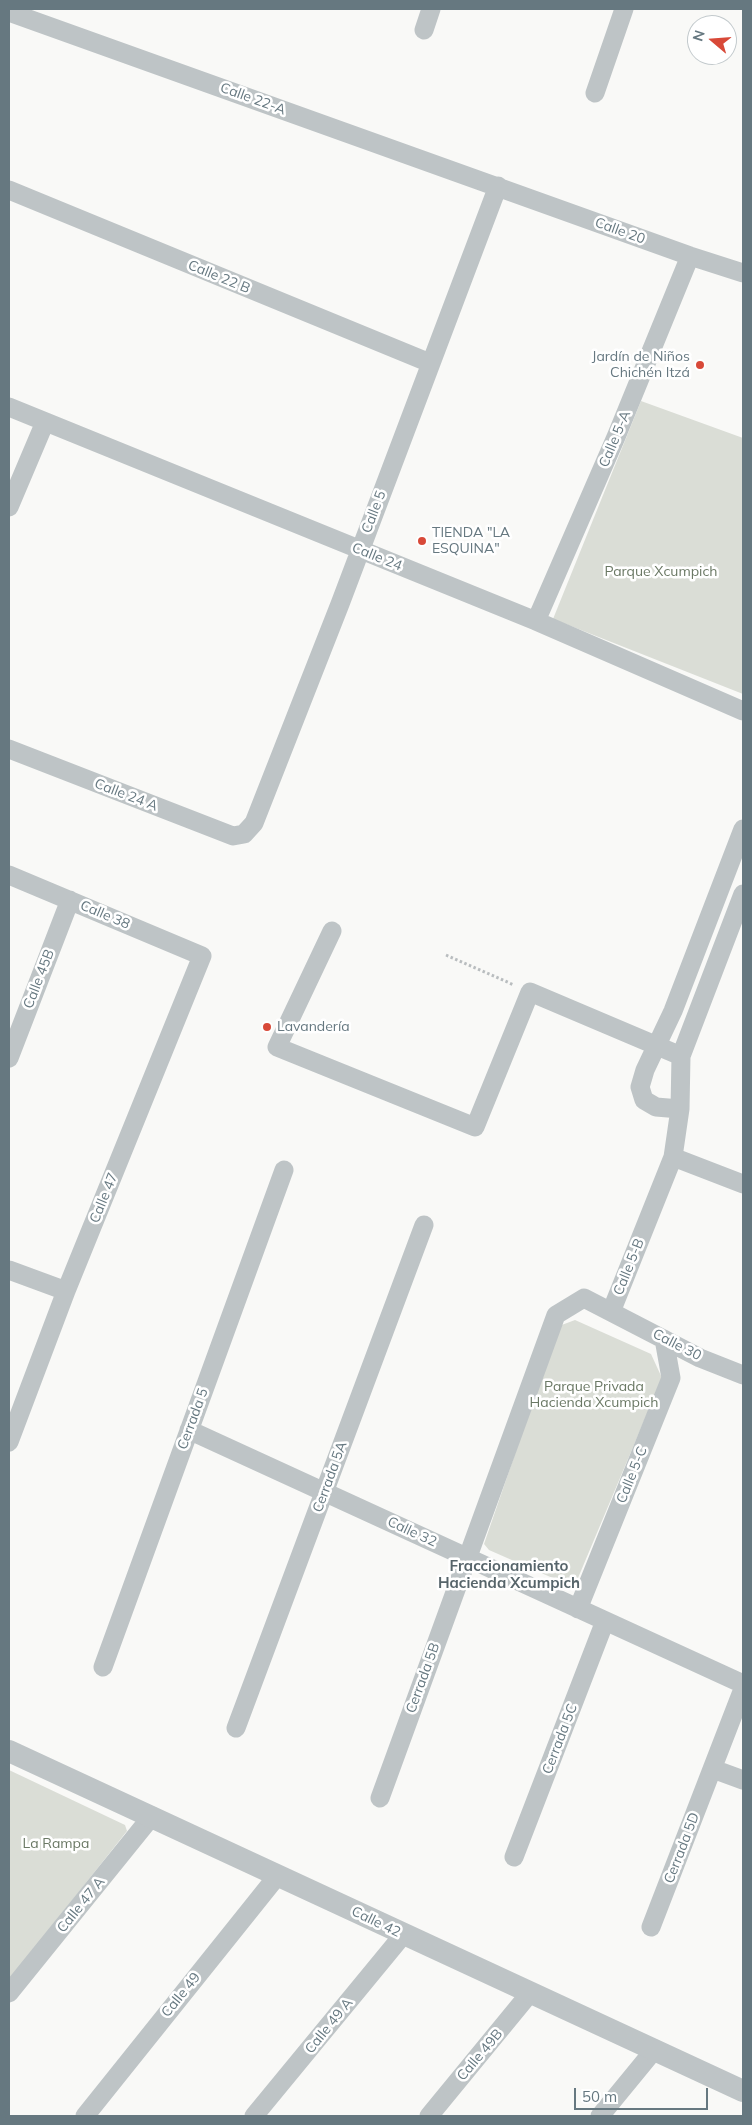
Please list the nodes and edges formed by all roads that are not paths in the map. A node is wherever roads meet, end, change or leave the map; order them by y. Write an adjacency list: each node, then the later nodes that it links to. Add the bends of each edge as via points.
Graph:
1 (431, 9): 4 (street)
2 (624, 9): 5 (street)
3 (9, 12): 6 (street, Calle 22-A)
4 (424, 30)
5 (595, 93)
6 (498, 186): 8 (street, Calle 20); 10 (street, Calle 5)
7 (9, 190): 10 (street, Calle 22 B)
8 (690, 256): 9 (street, Calle 20); 15 (street, Calle 5-A)
9 (743, 273)
10 (430, 363): 14 (street, Calle 5)
11 (9, 407): 12 (street, Calle 24)
12 (44, 422): 13 (street); 14 (street, Calle 24)
13 (9, 507)
14 (360, 550): 15 (street, Calle 24); 19 (street, Calle 5, via 254,824)
15 (536, 621): 16 (street, Calle 24)
16 (743, 711)
17 (9, 749): 19 (street, Calle 24 A, via 233,836)
18 (743, 829): 25 (street)
19 (244, 834)
20 (9, 875): 22 (street, Calle 38)
21 (743, 894): 26 (street, Calle 5-B)
22 (70, 900): 24 (street, Calle 38); 27 (street, Calle 45B)
23 (332, 932): 25 (street, via 277,1047 475,1127 530,992)
24 (202, 956): 34 (street, Calle 47)
25 (657, 1046): 26 (street); 28 (street, via 640,1087 644,1100 656,1107)
26 (681, 1056): 28 (street, Calle 5-B)
27 (9, 1058)
28 (680, 1109): 29 (street, Calle 5-B)
29 (673, 1157): 31 (street); 35 (street, Calle 5-B)
30 (284, 1170): 38 (street, Cerrada 5)
31 (743, 1184)
32 (424, 1225): 40 (street, Cerrada 5A)
33 (9, 1270): 34 (street)
34 (66, 1291): 39 (street, Calle 47)
35 (611, 1312): 36 (street, Calle 30); 41 (street, Calle 5-B, via 584,1298 556,1315)
36 (664, 1339): 37 (street, Calle 30); 42 (street, Calle 5-C, via 672,1378)
37 (743, 1375)
38 (189, 1430): 40 (street, Calle 32); 44 (street, Cerrada 5)
39 (9, 1442)
40 (324, 1492): 41 (street, Calle 32); 47 (street, Cerrada 5A)
41 (467, 1558): 42 (street, Calle 32); 51 (street, Cerrada 5B)
42 (578, 1609): 43 (street, Calle 32)
43 (605, 1621): 45 (street, Calle 32); 53 (street, Cerrada 5C)
44 (102, 1667)
45 (743, 1684)
46 (743, 1689): 49 (street)
47 (236, 1728)
48 (9, 1751): 52 (street, Calle 42)
49 (713, 1768): 50 (street); 55 (street, Cerrada 5D)
50 (743, 1780)
51 (380, 1798)
52 (152, 1816): 54 (street, Calle 42); 57 (street, Calle 47 A)
53 (514, 1857)
54 (278, 1875): 56 (street, Calle 42); 61 (street, Calle 49)
55 (651, 1927)
56 (403, 1935): 58 (street, Calle 42); 62 (street, Calle 49 A)
57 (9, 1993)
58 (530, 1993): 59 (street, Calle 42); 63 (street, Calle 49B)
59 (656, 2050): 60 (street, Calle 42); 64 (street)
60 (743, 2091)
61 (85, 2116)
62 (254, 2116)
63 (429, 2116)
64 (600, 2116)

